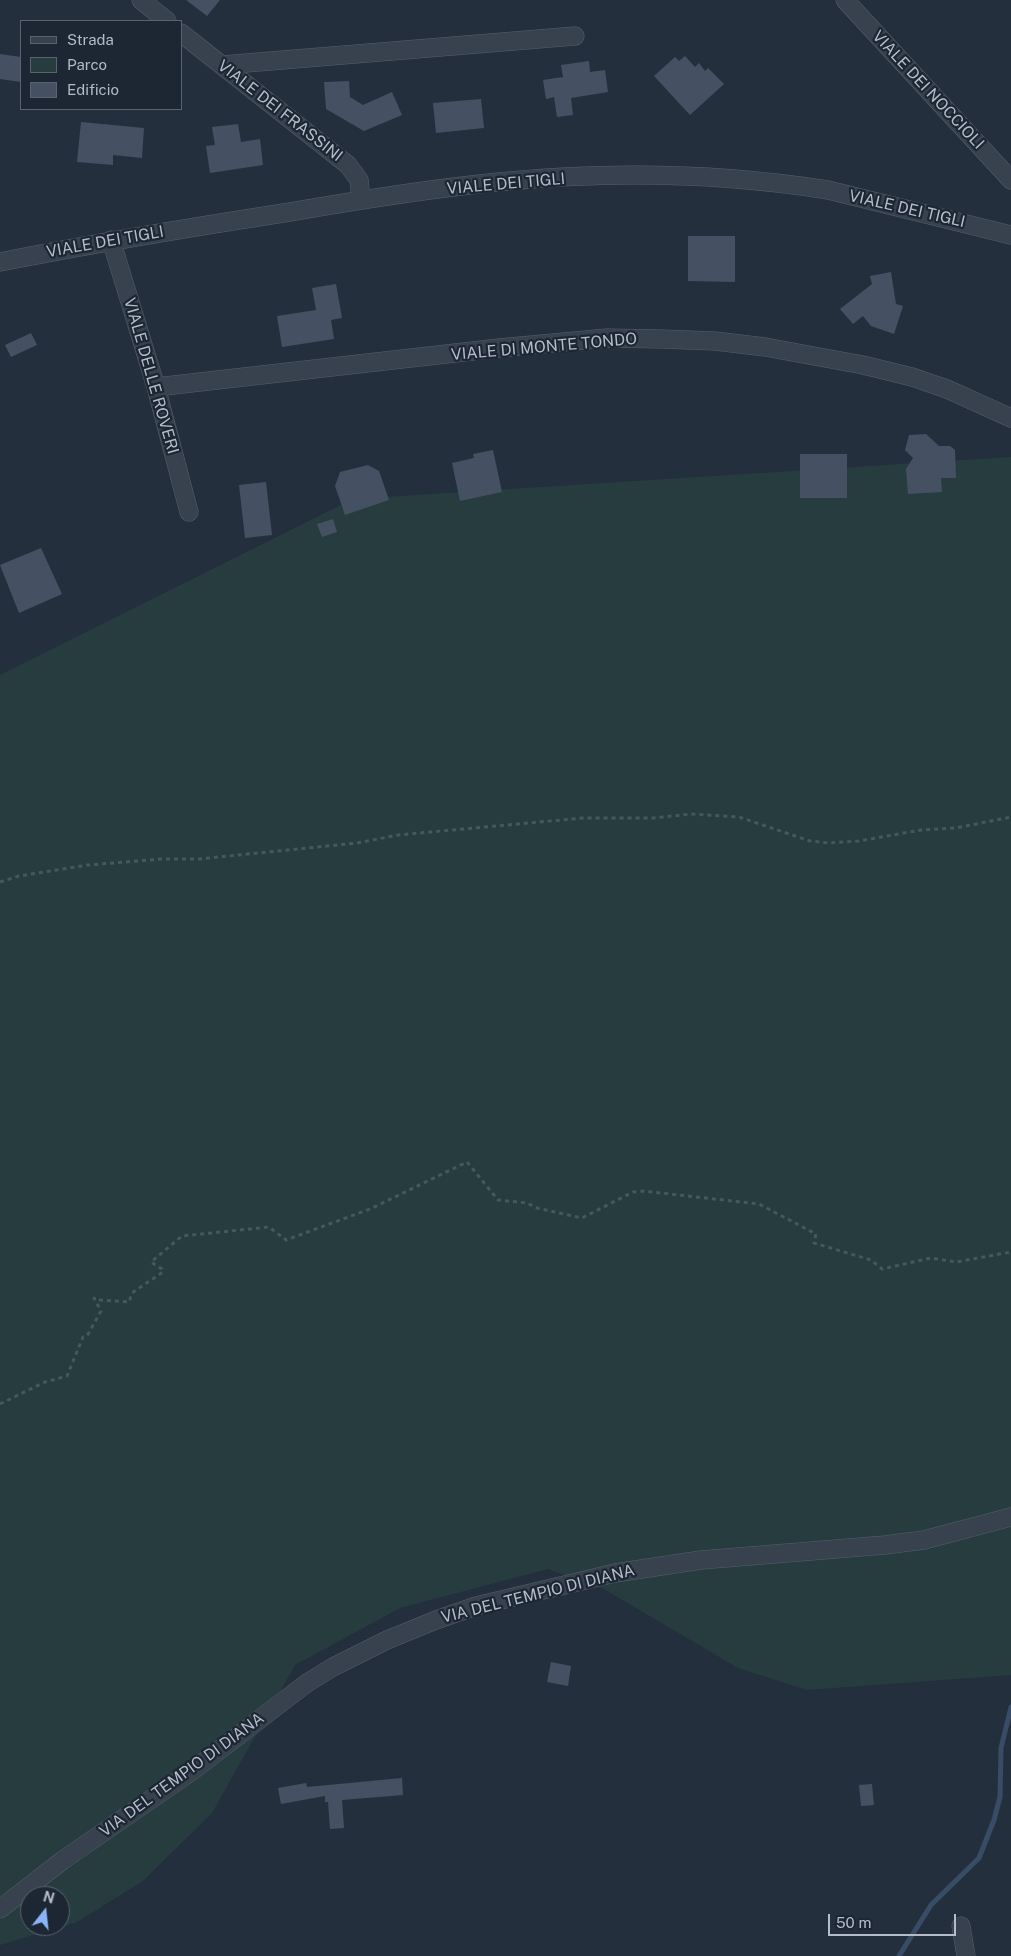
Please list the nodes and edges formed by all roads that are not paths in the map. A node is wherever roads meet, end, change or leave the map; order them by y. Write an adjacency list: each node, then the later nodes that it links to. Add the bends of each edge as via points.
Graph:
1 (141, 0): 3 (street)
2 (845, 0): 7 (street, VIALE DEI NOCCIOLI)
3 (166, 20)
4 (182, 33): 6 (street, VIALE DEI FRASSINI)
5 (575, 36): 6 (street)
6 (222, 65): 8 (street, VIALE DEI FRASSINI, via 348,165 358,180)
7 (1011, 180)
8 (361, 200): 9 (street, VIALE DEI TIGLI, via 498,182 598,176 704,176 828,190); 10 (street, VIALE DEI TIGLI)
9 (1011, 235)
10 (111, 240): 11 (street, VIALE DEI TIGLI); 12 (street, VIALE DELLE ROVERI)
11 (0, 262)
12 (156, 387): 13 (street, VIALE DI MONTE TONDO, via 508,347 607,338 661,339 765,347 863,365 947,389); 14 (street, VIALE DELLE ROVERI)
13 (1011, 418)
14 (189, 512)
15 (1011, 1517): 16 (street, VIA DEL TEMPIO DI DIANA, via 924,1540 701,1560 625,1571 476,1606 436,1620 373,1647 307,1683 223,1749 64,1860)
16 (0, 1909)
17 (962, 1926): 18 (street)
18 (966, 1956)

